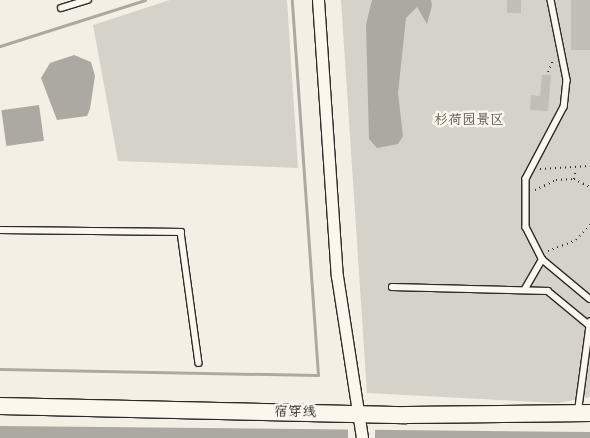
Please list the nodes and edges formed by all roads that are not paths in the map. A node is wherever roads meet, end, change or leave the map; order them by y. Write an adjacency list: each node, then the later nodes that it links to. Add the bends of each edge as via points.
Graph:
1 (88, 0): 4 (lane)
2 (318, 0): 15 (street, via 337,276)
3 (551, 0): 7 (lane, via 567,80 564,107 532,168 524,198 526,227)
4 (79, 1): 5 (lane)
5 (61, 8)
6 (0, 230): 12 (lane, via 180,232)
7 (542, 259): 9 (lane); 10 (lane)
8 (392, 287): 9 (lane)
9 (525, 289): 11 (lane, via 548,291)
10 (590, 299)
11 (589, 323): 14 (lane)
12 (199, 364)
13 (0, 406): 15 (main road, 宿穿线)
14 (584, 413): 15 (main road, 宿穿线)
15 (359, 427)

